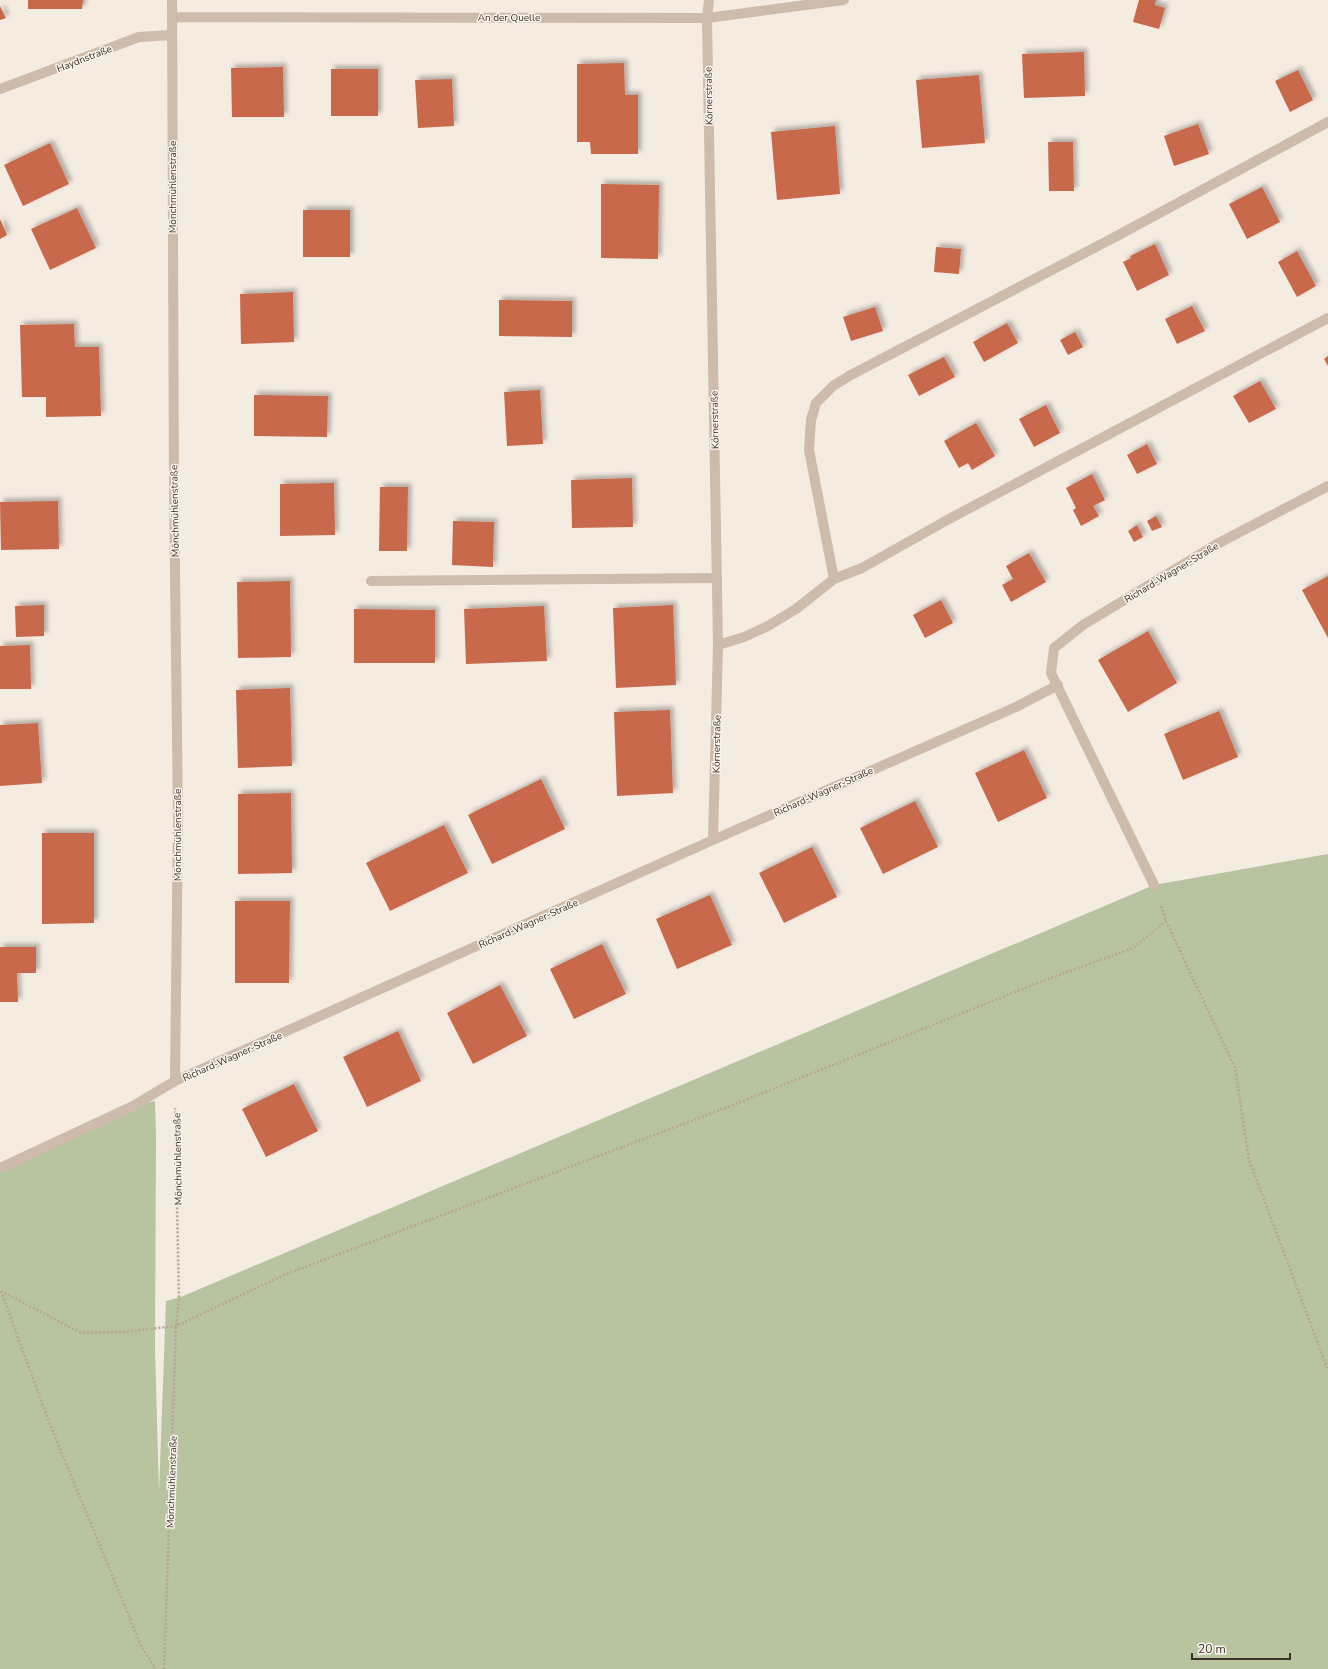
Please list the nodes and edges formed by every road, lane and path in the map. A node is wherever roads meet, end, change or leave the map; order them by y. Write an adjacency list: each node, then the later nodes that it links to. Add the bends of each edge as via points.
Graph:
1 (172, 0): 4 (street, Mönchmühlenstraße)
2 (709, 0): 5 (street, Körnerstraße)
3 (844, 0): 5 (street, An der Quelle)
4 (172, 16): 5 (street, An der Quelle); 6 (street, Mönchmühlenstraße)
5 (707, 18): 11 (street, Körnerstraße)
6 (171, 35): 7 (street, Haydnstraße, via 139,37); 19 (street, Mönchmühlenstraße, via 178,810)
7 (0, 89)
8 (1328, 122): 12 (street, via 833,386 816,403 811,420 809,450)
9 (1328, 318): 12 (street, via 862,568)
10 (1328, 486): 15 (street, Richard-Wagner-Straße, via 1217,544 1083,624 1054,648 1051,673)
11 (717, 578): 13 (street); 14 (street, Körnerstraße)
12 (834, 579): 14 (street, via 796,609 768,626)
13 (371, 581)
14 (718, 645): 16 (street, Körnerstraße)
15 (1058, 686): 16 (street, Richard-Wagner-Straße, via 1016,707); 17 (street, Richard-Wagner-Straße)
16 (713, 840): 19 (street, Richard-Wagner-Straße)
17 (1154, 885): 18 (path)
18 (1166, 921): 22 (path, via 1133,948 1040,982 728,1107 284,1275); 23 (path, via 1235,1068 1249,1160)
19 (175, 1081): 20 (street, Richard-Wagner-Straße, via 133,1106); 22 (path, Mönchmühlenstraße, via 179,1300)
20 (0, 1168)
21 (0, 1291): 22 (path, via 81,1333 123,1332); 24 (path, via 49,1422 142,1648)
22 (176, 1326): 25 (path, Mönchmühlenstraße)
23 (1328, 1370)
24 (156, 1669)
25 (164, 1669)

